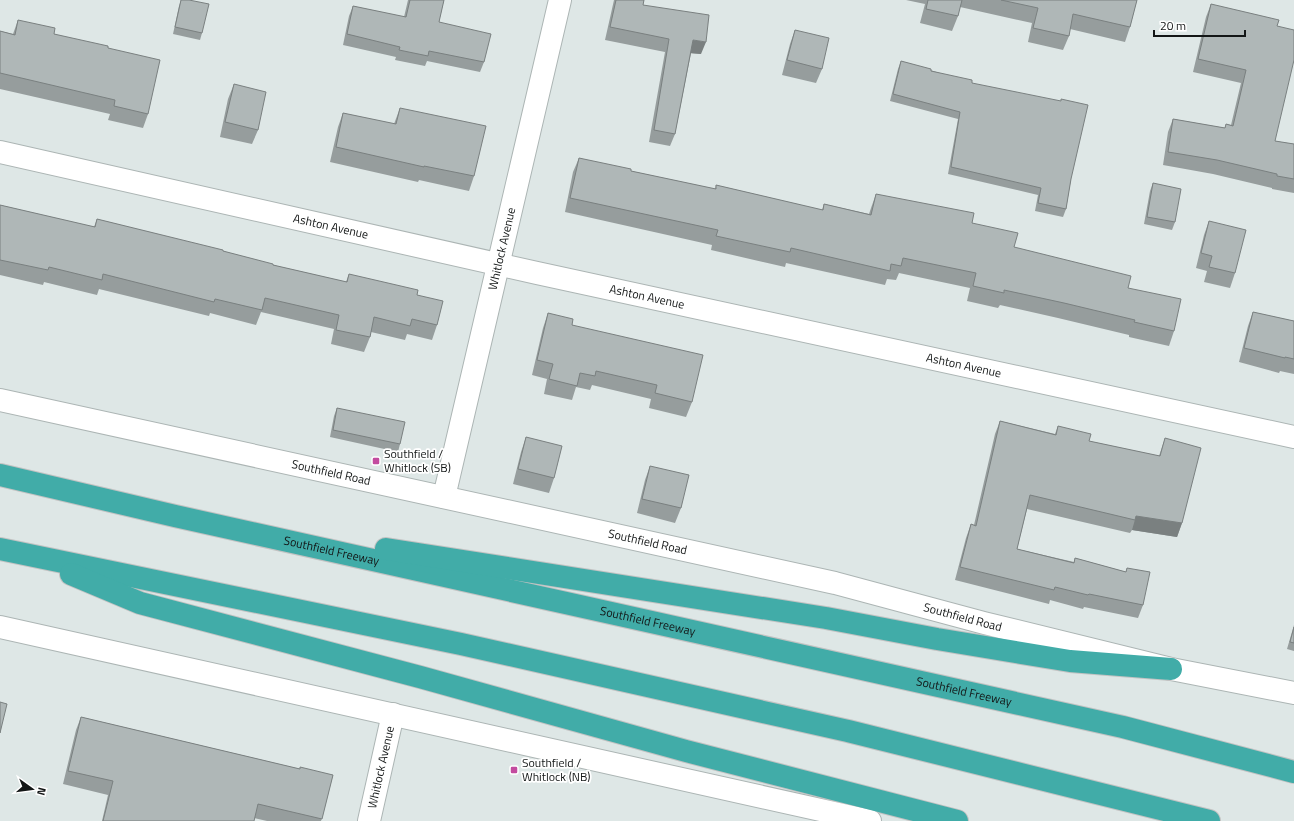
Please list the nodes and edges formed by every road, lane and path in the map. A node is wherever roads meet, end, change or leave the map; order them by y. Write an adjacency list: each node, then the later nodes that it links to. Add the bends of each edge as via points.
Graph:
1 (560, 0): 3 (main road, Whitlock Avenue)
2 (0, 152): 3 (main road, Ashton Avenue)
3 (499, 264): 5 (main road, Ashton Avenue); 7 (main road, Whitlock Avenue)
4 (0, 400): 7 (main road, Southfield Road)
5 (1294, 437)
6 (0, 475): 8 (highway, Southfield Freeway)
7 (444, 497): 12 (main road, Southfield Road, via 835,584)
8 (175, 516): 12 (highway, via 826,618 1070,661); 15 (highway, Southfield Freeway, via 1115,726)
9 (0, 549): 10 (highway)
10 (24, 554): 18 (highway, via 140,603 686,751); 19 (highway, via 461,644 848,731)
11 (0, 627): 14 (main road)
12 (1171, 669): 13 (main road, Southfield Road)
13 (1294, 693)
14 (393, 714): 16 (main road, Whitlock Avenue); 17 (main road)
15 (1294, 772)
16 (369, 821)
17 (870, 821)
18 (957, 821)
19 (1209, 821)

